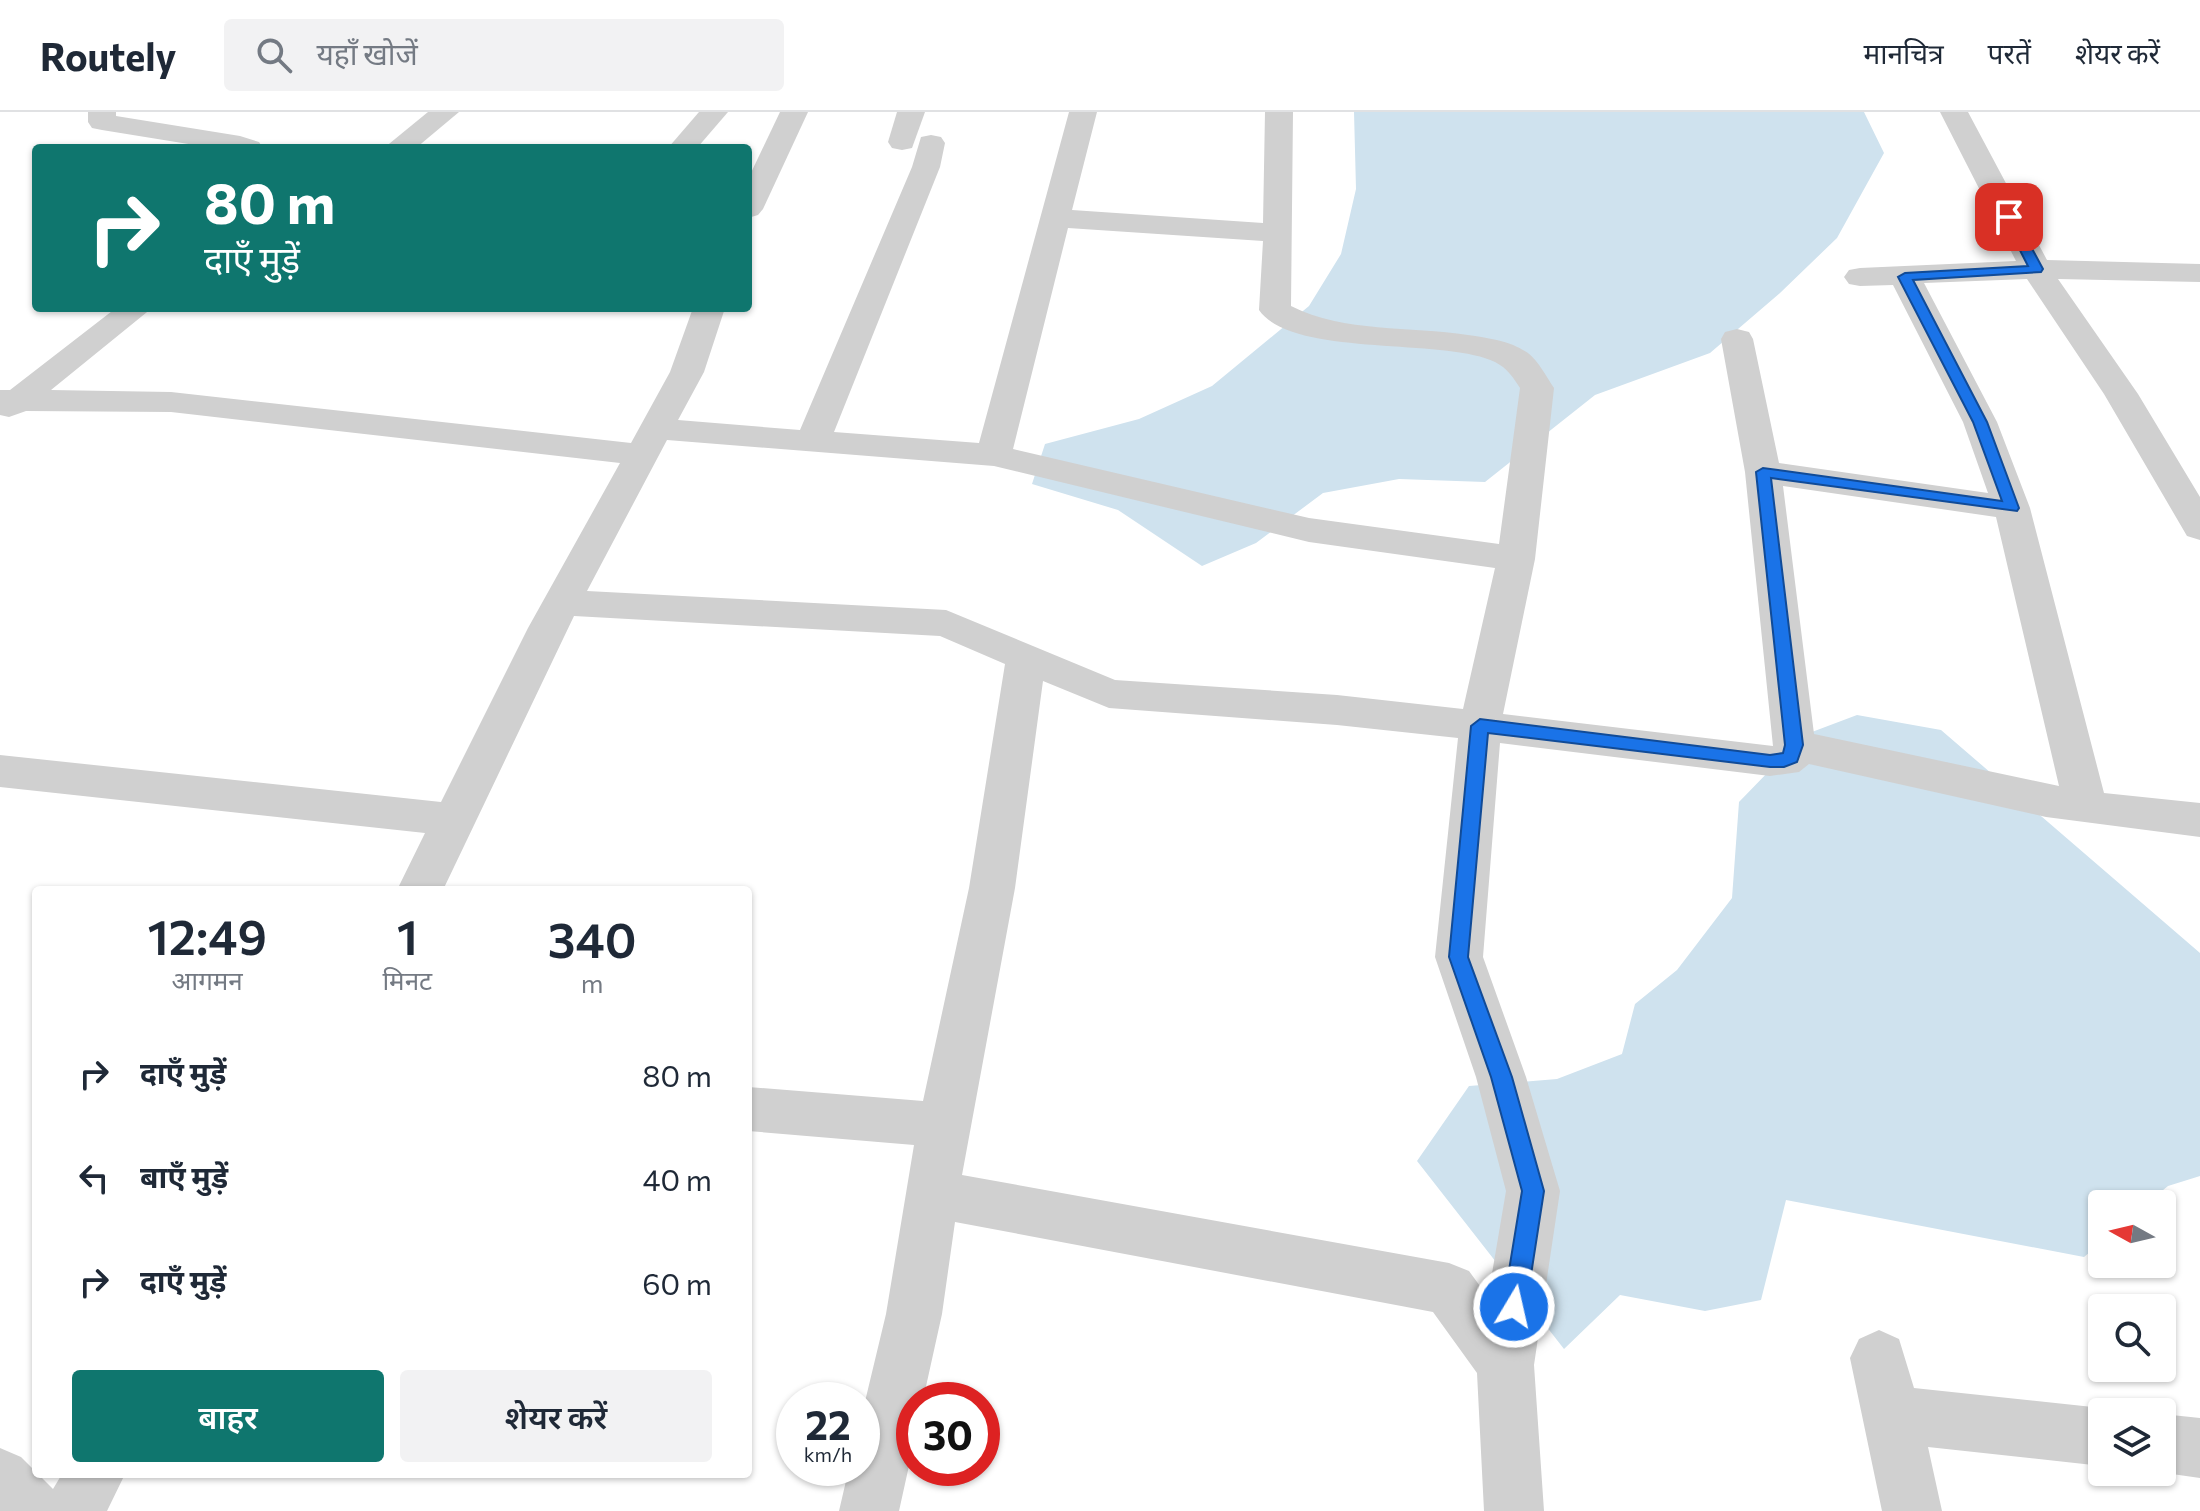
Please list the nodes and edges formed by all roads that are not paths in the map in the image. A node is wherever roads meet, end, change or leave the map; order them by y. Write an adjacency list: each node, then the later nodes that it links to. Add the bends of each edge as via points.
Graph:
1 (102, 112): 9 (street, via 102,122)
2 (445, 112): 10 (street)
3 (714, 112): 11 (street)
4 (794, 112): 12 (street)
5 (911, 112): 23 (street, via 926,167)
6 (1083, 112): 13 (street)
7 (1279, 112): 14 (street)
8 (1954, 112): 15 (street)
9 (240, 144)
10 (403, 144)
11 (686, 144)
12 (752, 201)
13 (1054, 218): 14 (street); 25 (street)
14 (1278, 233): 29 (street, via 1275,310 1292,321 1485,348 1519,363 1537,388)
15 (2036, 269): 16 (street); 18 (street); 28 (street, via 2121,394)
16 (2200, 273)
17 (1860, 277): 18 (street)
18 (1905, 277): 27 (street, via 1980,422)
19 (131, 312): 22 (street)
20 (708, 312): 24 (street, via 687,372)
21 (1737, 339): 26 (street)
22 (5, 405): 24 (street, via 171,402)
23 (813, 441): 24 (street); 25 (street)
24 (649, 442): 30 (street)
25 (994, 455): 29 (street, via 1309,530)
26 (1763, 472): 27 (street); 33 (street)
27 (2012, 508): 35 (street)
28 (2200, 528)
29 (1516, 559): 32 (street)
30 (562, 603): 31 (street, via 946,623); 36 (street)
31 (1026, 658): 32 (street, via 1109,694); 40 (street, via 992,888)
32 (1480, 726): 33 (street, via 1770,761 1791,757); 43 (street, via 1459,957 1533,1191)
33 (1794, 745): 35 (street)
34 (0, 771): 36 (street)
35 (2086, 807): 37 (street)
36 (455, 820): 38 (street)
37 (2200, 820)
38 (422, 886)
39 (752, 1109): 40 (street)
40 (943, 1125): 41 (street)
41 (933, 1194): 43 (street, via 1449,1289); 52 (street, via 914,1314)
42 (1879, 1358): 44 (street)
43 (1505, 1365): 53 (street)
44 (1891, 1414): 45 (street); 54 (street)
45 (2088, 1435)
46 (2176, 1445): 47 (street)
47 (2200, 1448)
48 (0, 1478): 50 (street)
49 (93, 1478): 51 (street)
50 (32, 1511)
51 (74, 1511)
52 (869, 1511)
53 (1514, 1511)
54 (1912, 1511)

